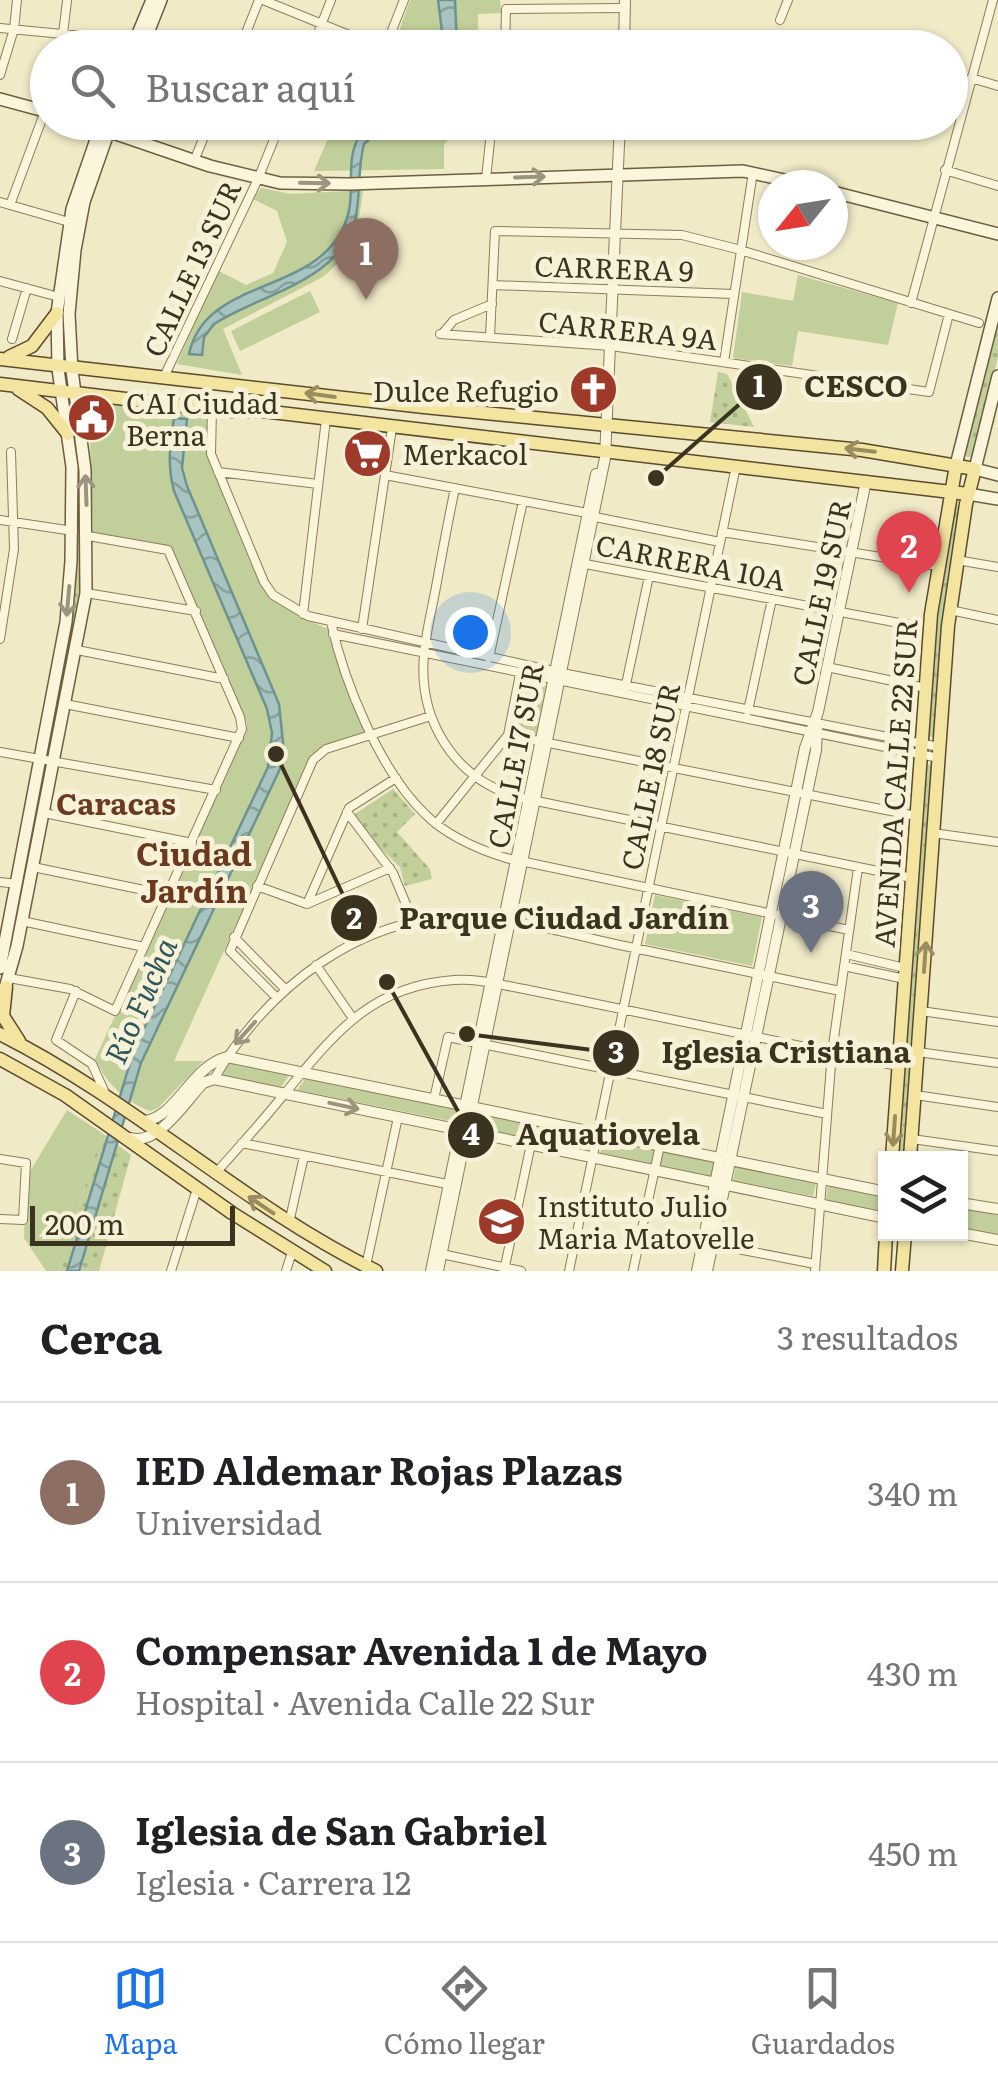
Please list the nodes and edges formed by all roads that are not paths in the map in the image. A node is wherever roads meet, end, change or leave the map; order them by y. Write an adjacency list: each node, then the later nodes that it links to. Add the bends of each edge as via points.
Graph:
1 (18, 0): 14 (street)
2 (67, 0): 15 (street)
3 (152, 0): 16 (main road)
4 (161, 0): 17 (main road)
5 (261, 0): 12 (street); 18 (street)
6 (331, 0): 12 (street)
7 (404, 0): 21 (street)
8 (788, 0): 11 (street)
9 (994, 0): 26 (street)
10 (625, 4): 22 (street, via 506,9); 23 (street)
11 (780, 20)
12 (322, 24): 19 (street); 20 (street)
13 (0, 28): 14 (street)
14 (14, 29): 24 (street); 25 (street)
15 (63, 30)
16 (143, 30)
17 (146, 30)
18 (248, 30)
19 (320, 30)
20 (337, 30)
21 (391, 30)
22 (505, 30)
23 (624, 30)
24 (30, 31)
25 (0, 75)
26 (971, 78): 27 (street); 28 (street)
27 (998, 86)
28 (968, 89)
29 (0, 99): 30 (main road)
30 (30, 107)
31 (35, 140): 50 (street)
32 (99, 140): 52 (main road)
33 (102, 140): 73 (main road, via 75,250)
34 (142, 140): 40 (main road)
35 (202, 140): 40 (street)
36 (274, 140): 45 (street, CALLE 13 SUR)
37 (490, 140): 46 (street)
38 (619, 140): 44 (street, CALLE 17 SUR)
39 (953, 140): 41 (street)
40 (194, 160): 45 (main road)
41 (945, 170): 47 (street); 51 (street)
42 (753, 172): 43 (main road); 44 (main road); 55 (street)
43 (758, 173)
44 (618, 174): 46 (main road, one-way to 44); 53 (street, CALLE 17 SUR)
45 (258, 179): 46 (main road, one-way to 46); 75 (street, CALLE 13 SUR)
46 (486, 179)
47 (998, 186)
48 (848, 196): 51 (main road)
49 (0, 202): 50 (street)
50 (10, 205): 52 (street)
51 (933, 218): 54 (main road); 63 (street)
52 (70, 222): 61 (main road)
53 (616, 232): 55 (street, via 682,236); 57 (street, via 495,232); 59 (street, CALLE 17 SUR)
54 (998, 234)
55 (741, 250): 60 (street); 63 (street)
56 (0, 281): 58 (street)
57 (493, 285): 59 (street, CARRERA 9); 64 (street)
58 (27, 288): 61 (street); 69 (street)
59 (613, 290): 60 (street, CARRERA 9); 70 (street, CALLE 17 SUR)
60 (734, 294): 72 (street)
61 (59, 297): 65 (main road)
62 (998, 298): 89 (main road, AVENIDA CALLE 22 SUR)
63 (911, 302): 66 (street)
64 (492, 304): 68 (street); 68 (street, CARRERA 9A, via 454,320 441,334)
65 (58, 314): 71 (main road, via 31,347); 73 (main road)
66 (949, 314): 67 (street); 72 (street, CARRERA 9A, via 929,392)
67 (979, 323)
68 (490, 338): 70 (street, CARRERA 9A)
69 (12, 339)
70 (611, 346): 72 (street, CARRERA 9A); 82 (street, CALLE 17 SUR)
71 (1, 359): 73 (main road)
72 (724, 362)
73 (64, 366): 75 (main road); 77 (main road)
74 (998, 376): 91 (main road, AVENIDA CALLE 22 SUR)
75 (164, 377): 82 (main road, one-way to 75)
76 (6, 384): 77 (main road); 84 (main road, via 48,409)
77 (68, 394): 78 (main road); 81 (main road); 84 (main road)
78 (104, 397): 79 (main road); 81 (main road, via 88,404)
79 (212, 409): 80 (main road); 92 (street, via 208,444)
80 (326, 420): 83 (main road); 96 (street)
81 (80, 423): 107 (main road, one-way to 81)
82 (607, 425): 85 (street, CALLE 17 SUR); 89 (main road, one-way to 82)
83 (392, 428): 85 (main road); 93 (street)
84 (68, 434): 105 (main road)
85 (604, 450): 90 (main road); 102 (street, CALLE 17 SUR)
86 (11, 452): 88 (street)
87 (0, 462): 88 (street)
88 (12, 465): 104 (street)
89 (956, 465): 91 (main road); 98 (main road, AVENIDA CALLE 22 SUR)
90 (736, 466): 95 (main road); 106 (street, CALLE 18 SUR)
91 (974, 469): 94 (main road); 99 (main road, AVENIDA CALLE 22 SUR)
92 (218, 472): 96 (street); 123 (street, via 267,587)
93 (385, 474): 97 (street); 127 (street)
94 (998, 474)
95 (866, 480): 98 (main road); 109 (street, CALLE 19 SUR)
96 (318, 484): 123 (street)
97 (454, 488): 101 (street); 130 (street)
98 (950, 491): 99 (main road); 112 (main road, AVENIDA CALLE 22 SUR)
99 (968, 494): 100 (main road); 110 (main road, AVENIDA CALLE 22 SUR)
100 (998, 499)
101 (523, 501): 102 (street); 133 (street)
102 (591, 515): 108 (street); 111 (street, CALLE 17 SUR)
103 (0, 520): 104 (street)
104 (14, 522): 105 (street); 115 (street)
105 (72, 531): 154 (main road, one-way to 154, via 66,622)
106 (722, 532): 108 (street, CALLE 18 SUR); 109 (street)
107 (88, 536): 118 (main road); 121 (street, via 168,550)
108 (720, 542): 117 (street, CALLE 18 SUR)
109 (851, 552): 112 (street); 122 (street, CALLE 19 SUR)
110 (956, 560): 113 (street); 120 (main road, AVENIDA CALLE 22 SUR)
111 (581, 563): 116 (street, CARRERA 10A); 137 (street, CALLE 17 SUR)
112 (938, 566): 139 (main road, AVENIDA CALLE 22 SUR)
113 (998, 567)
114 (0, 575): 115 (street)
115 (11, 576): 129 (street)
116 (648, 576): 117 (street, CARRERA 10A); 140 (street)
117 (710, 588): 119 (street, CARRERA 10A); 141 (street, CALLE 18 SUR)
118 (86, 593): 121 (street); 131 (main road)
119 (772, 599): 122 (street, CARRERA 10A); 143 (street)
120 (950, 610): 124 (street); 153 (main road, AVENIDA CALLE 22 SUR)
121 (196, 612): 138 (street)
122 (839, 612): 126 (street, CARRERA 10A); 135 (street, CALLE 19 SUR)
123 (303, 614): 125 (street)
124 (998, 620)
125 (331, 622): 127 (street); 128 (street)
126 (915, 626)
127 (362, 628): 130 (street)
128 (333, 634): 132 (street); 147 (street)
129 (0, 639)
130 (426, 643): 132 (street); 133 (street)
131 (77, 650): 138 (street); 142 (main road)
132 (424, 654): 134 (street); 144 (street)
133 (490, 657): 134 (street); 137 (street)
134 (488, 667): 136 (street)
135 (828, 667): 139 (street); 146 (street, CALLE 19 SUR)
136 (520, 674): 137 (street); 148 (street)
137 (557, 677): 140 (street); 150 (street, CALLE 17 SUR)
138 (224, 679): 149 (street, via 240,717)
139 (926, 688): 151 (main road, AVENIDA CALLE 22 SUR)
140 (625, 690): 141 (street)
141 (687, 703): 143 (street); 145 (street); 156 (street, CALLE 18 SUR)
142 (66, 704): 149 (street); 155 (main road)
143 (748, 709): 145 (street); 146 (street)
144 (430, 716): 147 (street); 157 (street)
145 (746, 720): 146 (street)
146 (815, 725): 151 (street); 160 (street, CALLE 19 SUR)
147 (372, 734): 158 (street); 178 (street, via 313,760)
148 (508, 735): 150 (street); 157 (street)
149 (239, 738): 159 (street)
150 (544, 742): 156 (street); 161 (street, CALLE 17 SUR)
151 (921, 749): 153 (street); 164 (main road, AVENIDA CALLE 22 SUR)
152 (0, 752): 154 (street)
153 (939, 752): 167 (main road, AVENIDA CALLE 22 SUR)
154 (40, 758): 155 (street); 177 (main road)
155 (54, 760): 159 (street); 163 (main road)
156 (673, 768): 160 (street); 166 (street, CALLE 18 SUR)
157 (474, 777): 161 (street); 165 (street)
158 (396, 778): 162 (street); 165 (street)
159 (216, 790): 169 (street)
160 (801, 793): 164 (street); 170 (street, CALLE 19 SUR)
161 (532, 800): 166 (street); 171 (street, CALLE 17 SUR)
162 (346, 812): 173 (street); 181 (street)
163 (44, 813): 169 (street); 172 (main road)
164 (916, 816): 175 (main road, AVENIDA CALLE 22 SUR)
165 (436, 824): 171 (street, via 474,846)
166 (661, 826): 170 (street); 179 (street, CALLE 18 SUR)
167 (934, 833): 168 (street); 203 (main road, AVENIDA CALLE 22 SUR, one-way to 167)
168 (998, 842)
169 (192, 843): 180 (street)
170 (789, 854): 174 (street); 182 (street, CALLE 19 SUR)
171 (520, 860): 179 (street); 185 (street, CALLE 17 SUR)
172 (33, 867): 180 (street); 183 (main road)
173 (390, 868): 181 (street); 184 (street)
174 (858, 868): 175 (street); 186 (street)
175 (912, 878): 193 (main road, AVENIDA CALLE 22 SUR)
176 (0, 882): 177 (street)
177 (16, 884): 195 (main road)
178 (257, 886): 181 (street); 187 (street)
179 (648, 887): 182 (street); 189 (street, CALLE 18 SUR)
180 (168, 895): 188 (street)
181 (307, 904)
182 (776, 914): 186 (street); 194 (street, CALLE 19 SUR)
183 (22, 922): 188 (street); 195 (main road)
184 (411, 922): 185 (street); 191 (street)
185 (507, 922): 189 (street); 196 (street, CALLE 17 SUR)
186 (849, 930): 190 (street)
187 (234, 937): 197 (street); 200 (street, via 230,950)
188 (144, 947): 199 (street, via 115,1011)
189 (636, 948): 194 (street); 202 (street, CALLE 18 SUR)
190 (846, 954): 192 (street); 193 (street)
191 (316, 964): 197 (street); 204 (street)
192 (844, 966): 193 (street); 198 (street)
193 (905, 973): 215 (main road, AVENIDA CALLE 22 SUR)
194 (764, 975): 198 (street); 207 (street, CALLE 19 SUR)
195 (5, 978): 199 (street); 201 (main road); 209 (main road, via 4,1021)
196 (495, 984): 202 (street); 204 (street, via 430,983 394,993); 208 (street, CALLE 17 SUR)
197 (285, 989): 200 (street)
198 (840, 991): 210 (street)
199 (76, 992): 222 (street, via 56,1040 92,1064)
200 (276, 998): 212 (street, one-way to 212)
201 (0, 1004)
202 (623, 1009): 207 (street); 216 (street, CALLE 18 SUR)
203 (921, 1012): 205 (street); 211 (main road, AVENIDA CALLE 22 SUR)
204 (352, 1017): 217 (street)
205 (998, 1022)
206 (0, 1034): 209 (main road)
207 (751, 1035): 210 (street); 220 (street, CALLE 19 SUR)
208 (482, 1043): 216 (street); 223 (street, via 448,1037); 224 (street, CALLE 17 SUR)
209 (24, 1046): 222 (main road)
210 (832, 1052): 215 (street); 226 (street)
211 (918, 1052): 214 (street); 221 (main road, AVENIDA CALLE 22 SUR)
212 (226, 1057): 217 (street); 218 (street); 228 (street, via 210,1062 160,1115)
213 (0, 1059): 232 (main road)
214 (998, 1063)
215 (898, 1066): 237 (main road, AVENIDA CALLE 22 SUR, one-way to 237)
216 (611, 1068): 220 (street); 231 (street, CALLE 18 SUR)
217 (301, 1071): 219 (street); 223 (street)
218 (214, 1079): 219 (street); 230 (street)
219 (285, 1094): 227 (street, one-way to 227); 234 (street)
220 (739, 1095): 226 (street); 243 (street, CALLE 19 SUR)
221 (915, 1095): 225 (street); 233 (main road, AVENIDA CALLE 22 SUR)
222 (109, 1096): 228 (main road)
223 (434, 1099): 224 (street)
224 (467, 1106): 229 (street, CALLE 17 SUR); 231 (street)
225 (998, 1107)
226 (827, 1114): 247 (street)
227 (398, 1117): 229 (street); 245 (street)
228 (145, 1121): 230 (main road)
229 (462, 1130): 235 (street); 249 (street, CALLE 17 SUR); 264 (street, CALLE 17 SUR)
230 (158, 1131): 232 (street, via 140,1140); 246 (main road)
231 (598, 1133): 236 (street); 241 (street, CALLE 18 SUR)
232 (124, 1136): 250 (main road)
233 (912, 1139): 238 (main road, AVENIDA CALLE 22 SUR); 239 (street)
234 (242, 1143): 240 (street); 246 (street)
235 (530, 1144): 241 (street); 267 (street)
236 (660, 1145): 243 (street); 244 (street)
237 (892, 1151)
238 (911, 1151)
239 (998, 1151)
240 (304, 1156): 245 (street); 257 (street)
241 (592, 1157): 244 (street); 273 (street, CALLE 18 SUR)
242 (0, 1159): 256 (street, via 26,1163 23,1220)
243 (726, 1159): 247 (street); 248 (street, CALLE 19 SUR)
244 (654, 1170): 248 (street); 274 (street)
245 (386, 1172): 249 (street); 266 (street)
246 (215, 1174): 257 (main road, one-way to 246)
247 (822, 1180): 251 (street); 252 (street)
248 (720, 1183): 252 (street); 262 (street, CALLE 19 SUR)
249 (446, 1184): 264 (street, CALLE 17 SUR)
250 (197, 1189): 263 (main road); 268 (street)
251 (878, 1190)
252 (820, 1204): 255 (street); 265 (street)
253 (968, 1204): 254 (street)
254 (998, 1210)
255 (878, 1216)
256 (0, 1220)
257 (289, 1224): 266 (main road)
258 (968, 1234): 259 (street)
259 (998, 1240)
260 (886, 1241): 277 (main road)
261 (904, 1241): 278 (main road)
262 (708, 1243): 265 (street); 275 (street, CALLE 19 SUR); 276 (street, CALLE 19 SUR)
263 (292, 1252): 269 (street); 270 (main road)
264 (437, 1253): 267 (street); 271 (street, CALLE 17 SUR)
265 (815, 1268)
266 (371, 1269)
267 (505, 1270): 272 (street)
268 (171, 1271)
269 (286, 1271)
270 (325, 1271)
271 (434, 1271)
272 (520, 1271)
273 (569, 1271)
274 (633, 1271)
275 (697, 1271)
276 (707, 1271)
277 (884, 1271)
278 (902, 1271)

